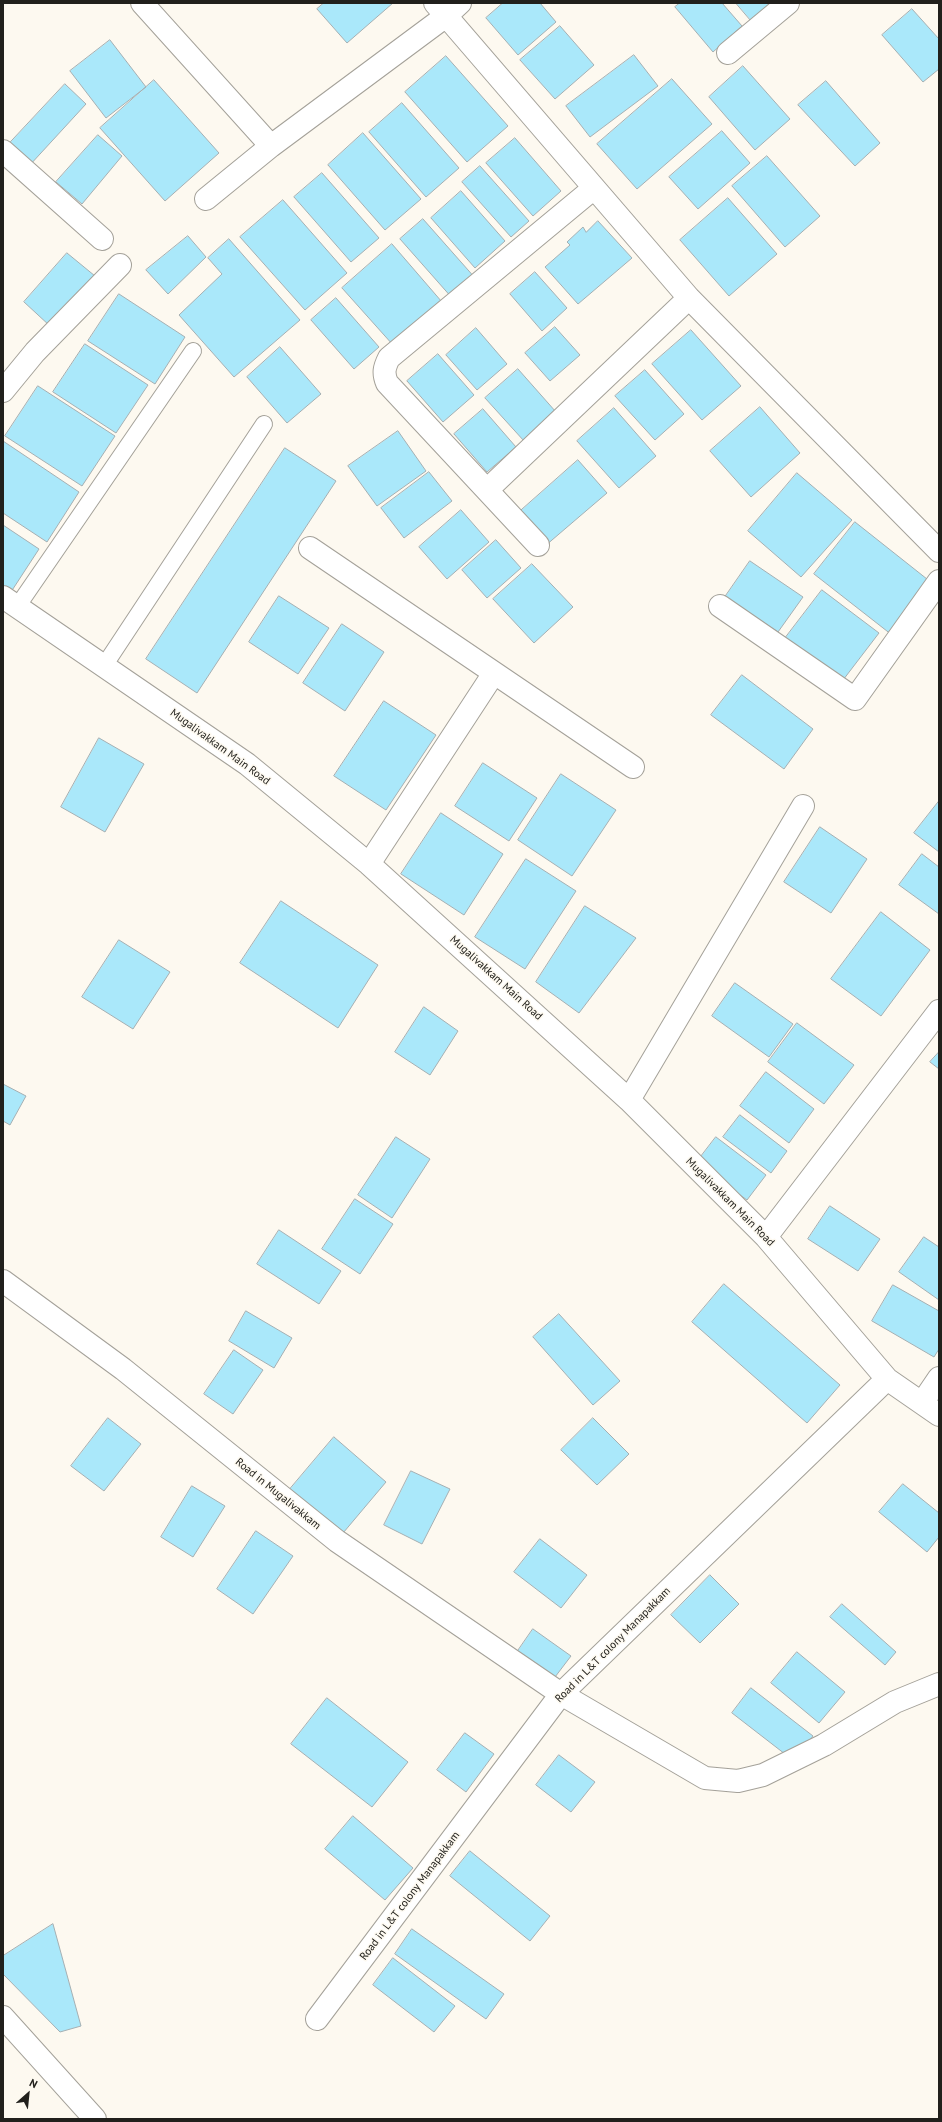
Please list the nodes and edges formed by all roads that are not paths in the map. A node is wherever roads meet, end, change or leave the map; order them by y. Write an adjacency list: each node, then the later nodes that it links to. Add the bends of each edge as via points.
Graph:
1 (142, 3): 5 (street)
2 (788, 3): 4 (street)
3 (447, 7): 5 (street); 7 (street)
4 (728, 53)
5 (271, 146): 8 (street)
6 (3, 150): 9 (street)
7 (594, 188): 11 (street); 15 (street, via 389,358 384,366 387,383)
8 (206, 199)
9 (102, 239)
10 (120, 265): 13 (street, via 35,352)
11 (689, 298): 15 (street); 18 (street)
12 (193, 350): 20 (lane)
13 (3, 391)
14 (264, 424): 22 (lane)
15 (487, 490): 16 (street)
16 (538, 545)
17 (310, 548): 23 (street)
18 (939, 550)
19 (939, 581): 21 (street, via 855,699)
20 (10, 602): 22 (street, Mugalivakkam Main Road)
21 (720, 606)
22 (104, 666): 26 (street, Mugalivakkam Main Road, via 247,764)
23 (494, 673): 24 (street); 26 (street)
24 (633, 767)
25 (802, 806): 28 (street)
26 (369, 864): 28 (street, Mugalivakkam Main Road)
27 (939, 1011): 29 (street)
28 (630, 1100): 29 (street, Mugalivakkam Main Road)
29 (766, 1237): 32 (street, Mugalivakkam Main Road)
30 (3, 1281): 35 (street, Road in Mugalivakkam, via 123,1369 337,1541)
31 (939, 1378): 33 (street)
32 (887, 1379): 33 (street, Mugalivakkam Main Road); 35 (street, Road in L&T colony Manapakkam)
33 (931, 1409)
34 (939, 1684): 35 (street, Road in Mugalivakkam, via 895,1702 792,1762 763,1775 738,1781 705,1778)
35 (561, 1694): 37 (street, Road in L&T colony Manapakkam)
36 (3, 2017): 38 (street)
37 (317, 2019)
38 (94, 2119)

